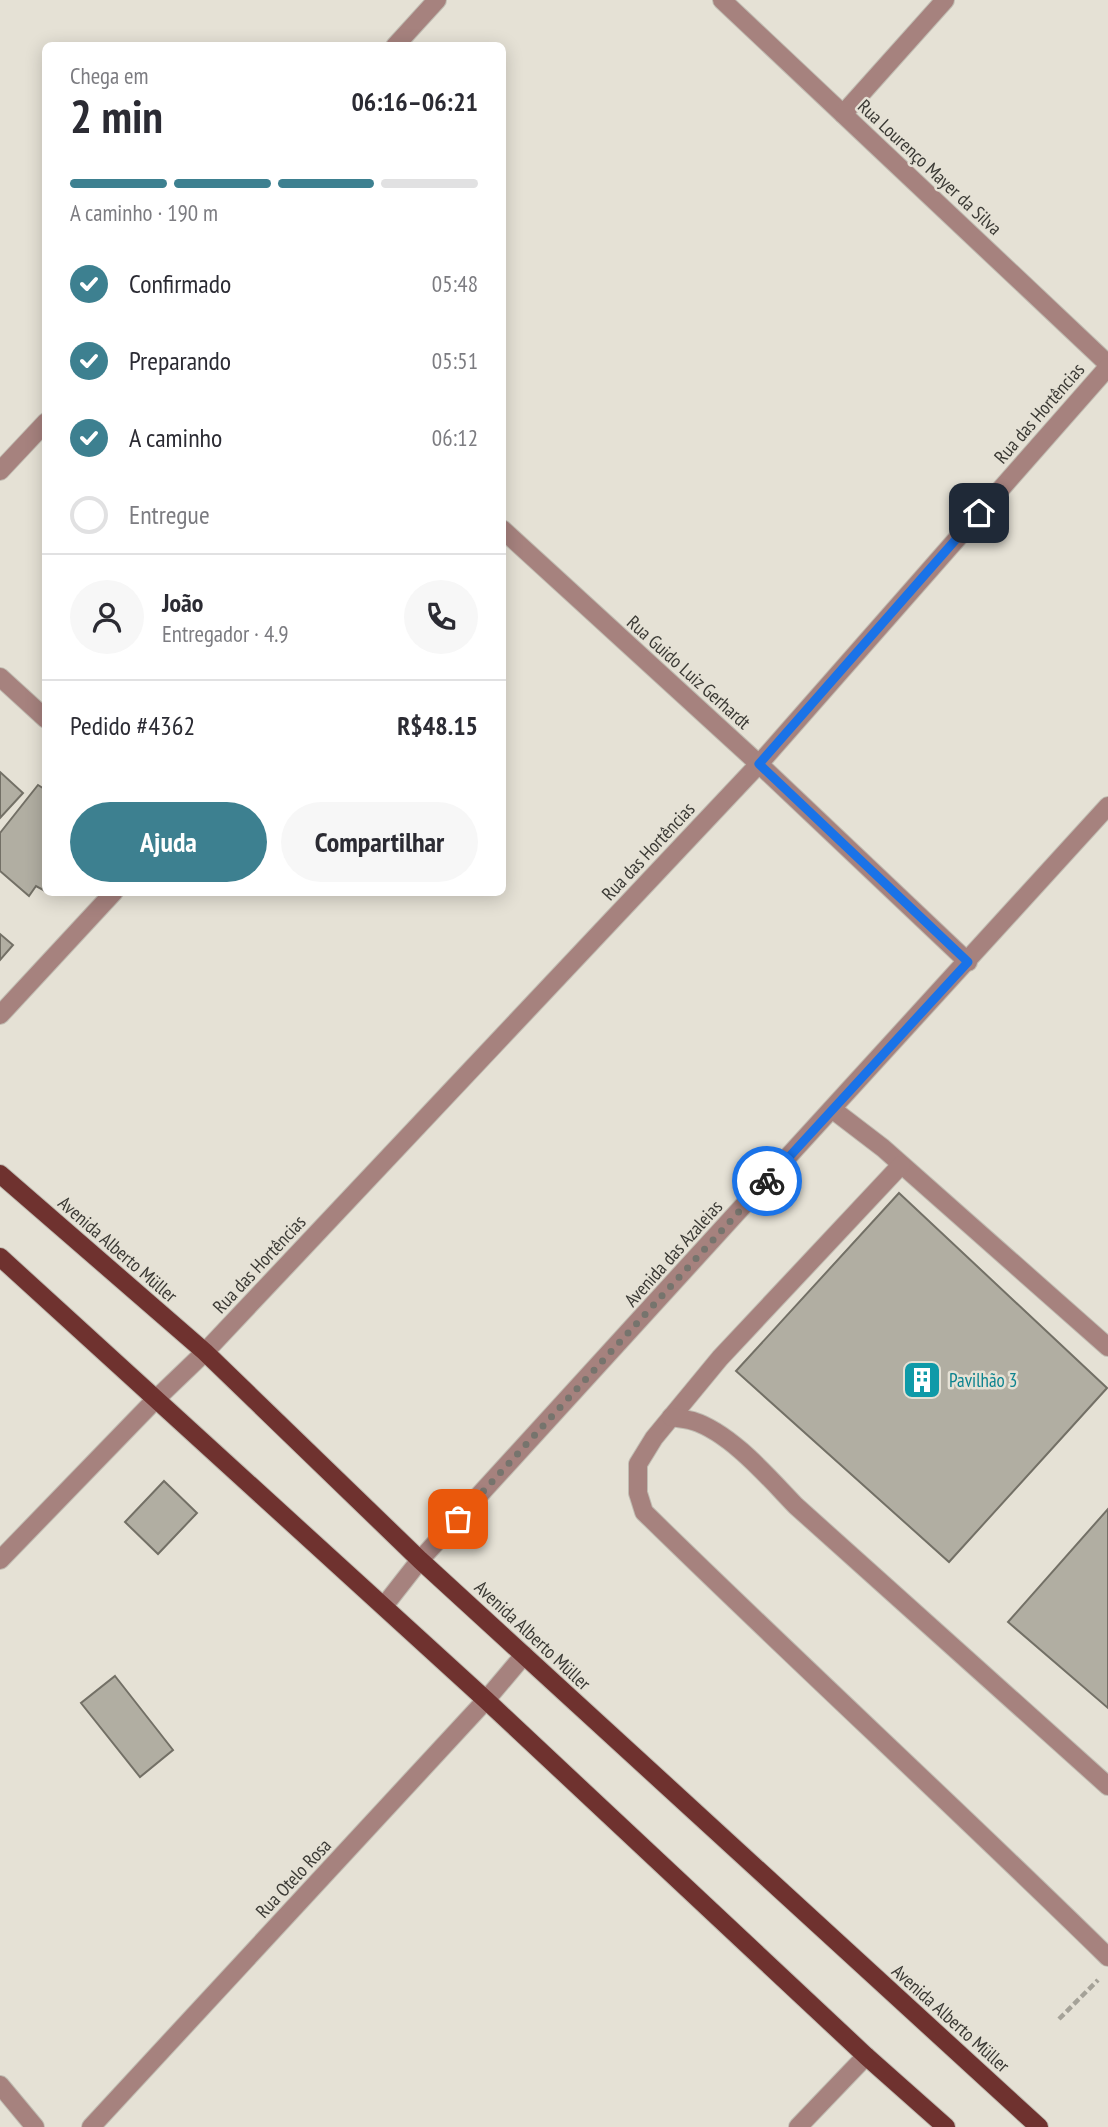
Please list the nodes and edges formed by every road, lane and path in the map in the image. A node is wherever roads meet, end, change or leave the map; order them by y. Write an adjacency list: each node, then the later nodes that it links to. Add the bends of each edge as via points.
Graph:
1 (437, 0): 4 (street)
2 (722, 0): 5 (street, Rua Lourenço Mayer da Silva)
3 (944, 0): 5 (street)
4 (399, 42)
5 (843, 114): 6 (street, Rua Lourenço Mayer da Silva)
6 (1108, 365): 12 (street, Rua das Hortências)
7 (42, 426): 8 (street)
8 (0, 471)
9 (506, 534): 12 (street, Rua Guido Luiz Gerhardt)
10 (0, 677): 11 (street)
11 (42, 715)
12 (759, 764): 15 (street, Rua Guido Luiz Gerhardt); 22 (street, Rua das Hortências)
13 (1108, 806): 15 (street, Avenida das Azaleias)
14 (110, 896): 16 (street)
15 (968, 962): 17 (street, Avenida das Azaleias)
16 (0, 1015)
17 (832, 1109): 18 (street); 26 (street, Avenida das Azaleias)
18 (901, 1165): 21 (street); 24 (street, via 720,1358)
19 (0, 1174): 22 (main road, Avenida Alberto Müller)
20 (0, 1257): 23 (main road)
21 (1108, 1347)
22 (205, 1352): 23 (street, Rua das Hortências); 26 (main road, Avenida Alberto Müller)
23 (155, 1401): 25 (street, Rua das Hortências); 27 (main road)
24 (671, 1417): 30 (street, via 695,1422 724,1438); 31 (street, via 638,1464 638,1493 644,1512)
25 (0, 1560)
26 (420, 1560): 27 (street, Avenida das Azaleias); 28 (main road, Avenida Alberto Müller)
27 (384, 1606): 29 (main road)
28 (524, 1656): 29 (street, Rua Otelo Rosa); 40 (main road, Avenida Alberto Müller)
29 (486, 1700): 34 (main road); 37 (street, Rua Otelo Rosa)
30 (1108, 1786)
31 (1108, 1957)
32 (1098, 1979): 33 (path)
33 (1059, 2019)
34 (866, 2056): 38 (street); 39 (main road)
35 (0, 2085): 36 (street)
36 (35, 2127)
37 (91, 2127)
38 (798, 2127)
39 (946, 2127)
40 (1039, 2127)

